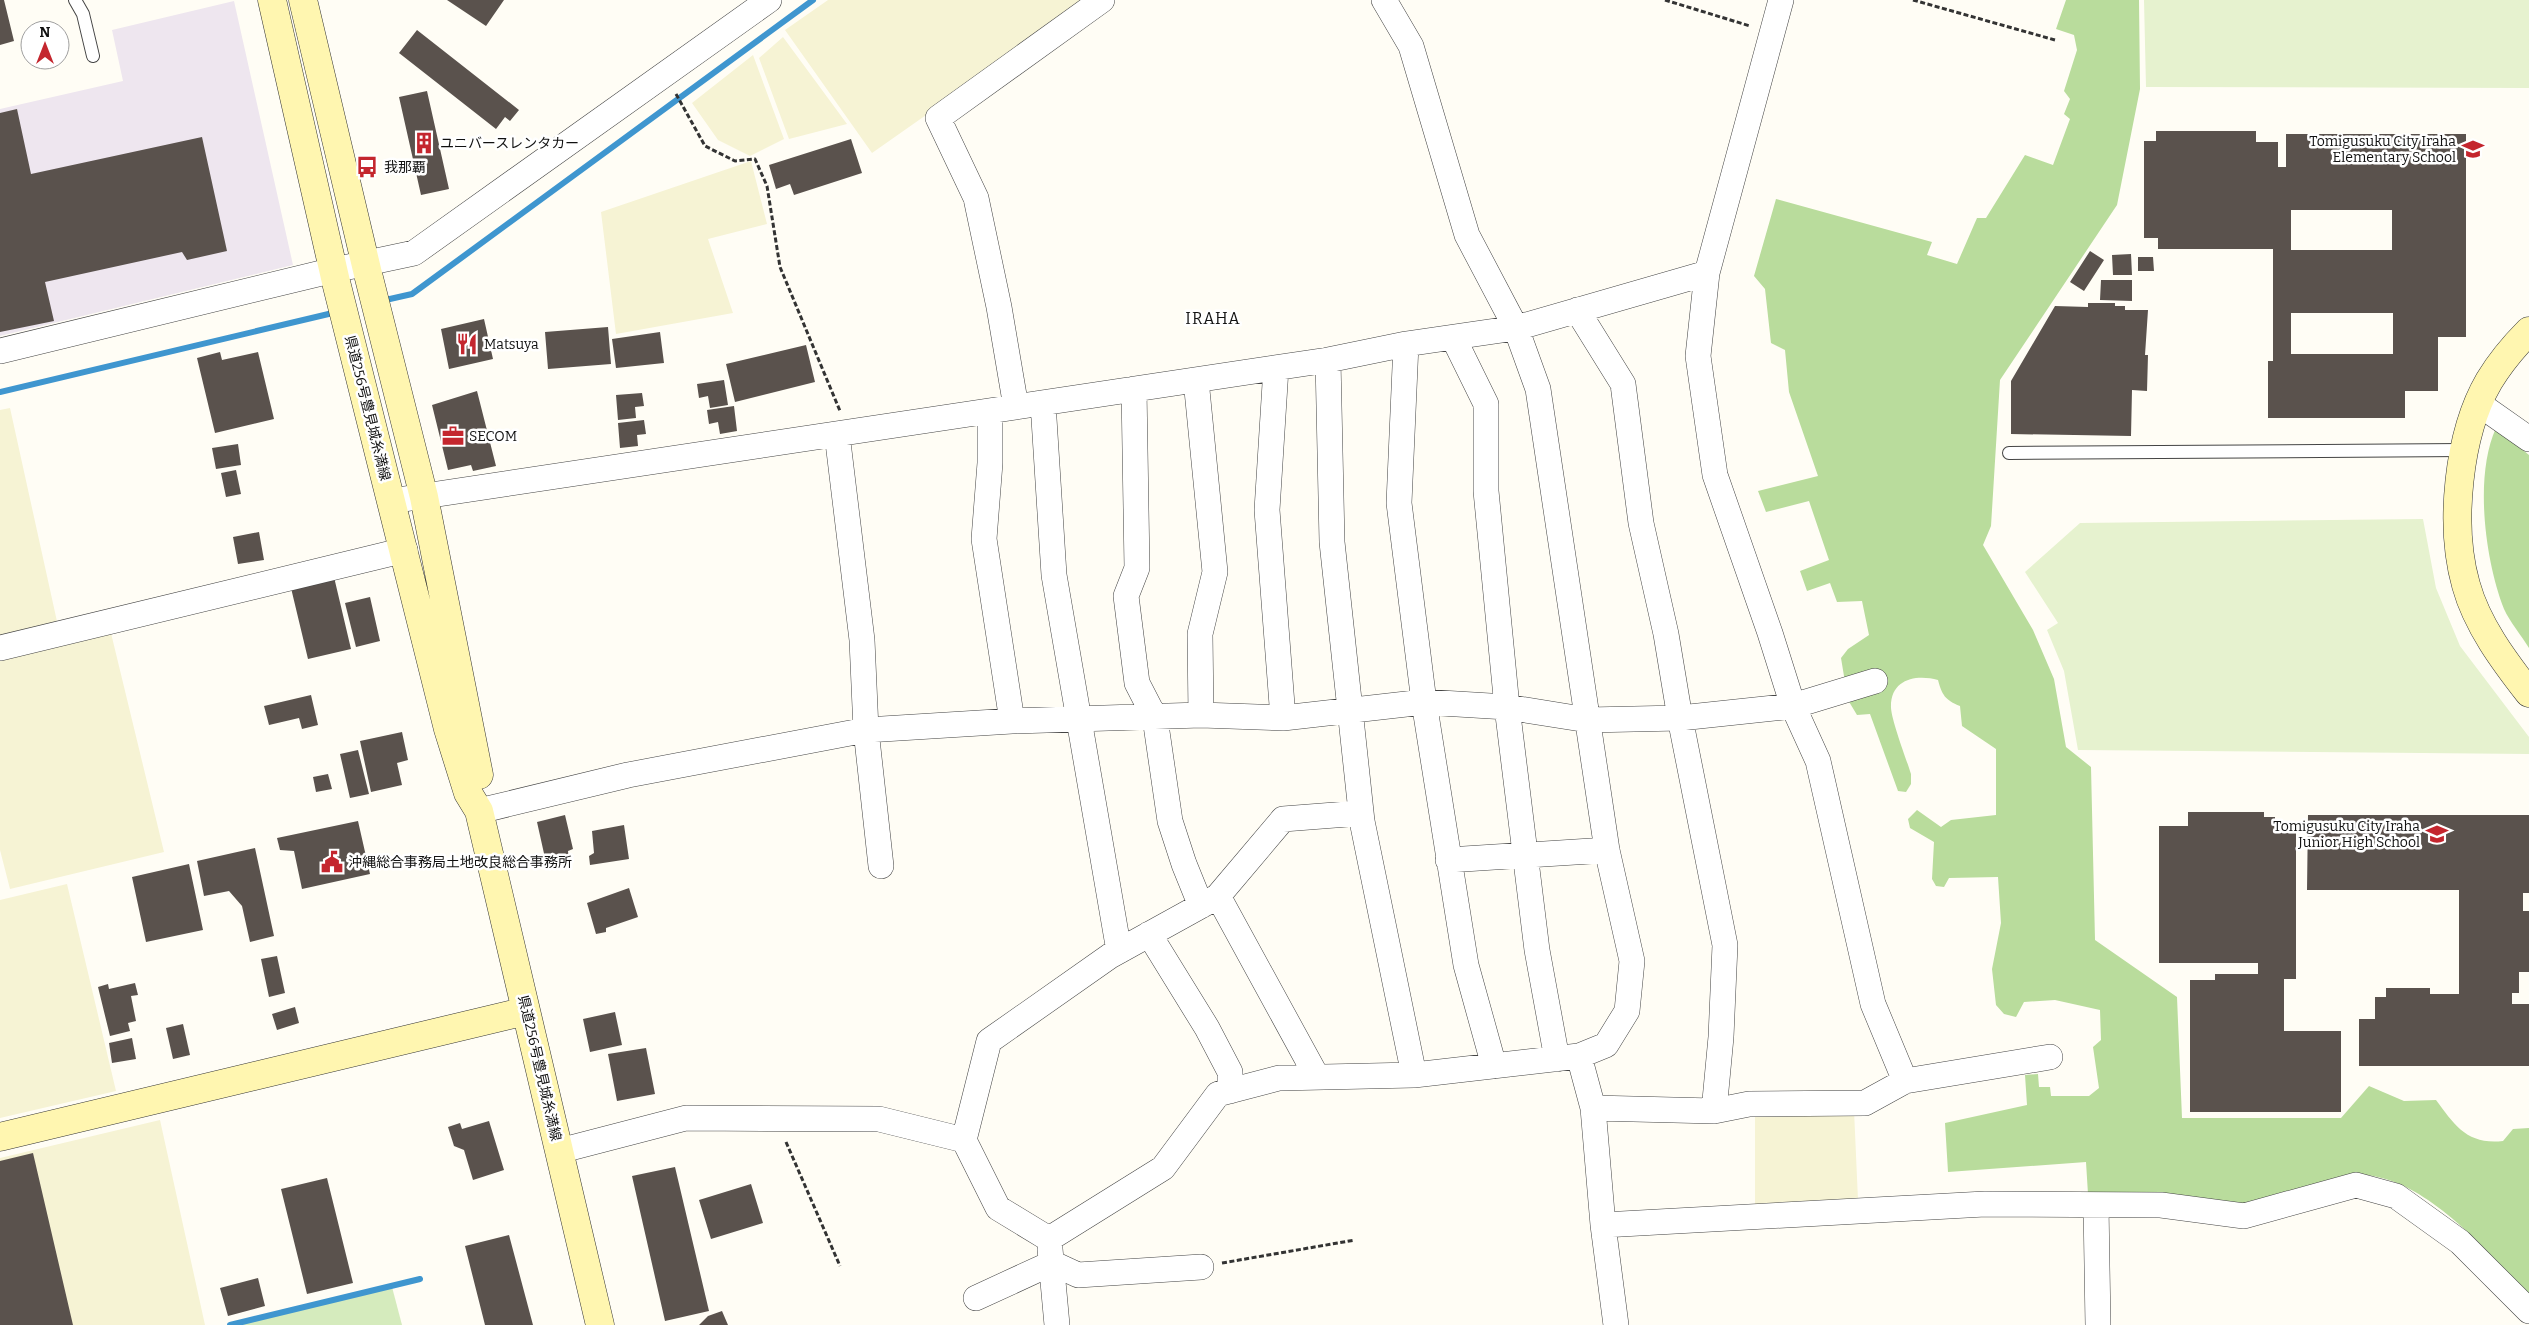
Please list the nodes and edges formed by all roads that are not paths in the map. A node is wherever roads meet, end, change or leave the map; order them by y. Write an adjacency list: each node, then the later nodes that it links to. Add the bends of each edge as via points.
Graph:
1 (75, 0): 8 (lane, via 83,14)
2 (272, 0): 11 (main road, 県道256号豊見城糸満線)
3 (303, 0): 9 (main road, 県道256号豊見城糸満線)
4 (769, 0): 9 (street, via 414,253)
5 (1102, 0): 24 (street, via 938,118 976,198 1000,307)
6 (1384, 0): 13 (street, via 1411,46 1467,235)
7 (1781, 0): 10 (street)
8 (93, 56)
9 (367, 269): 11 (street); 30 (main road, 県道256号豊見城糸満線)
10 (1707, 272): 12 (street); 37 (street, via 1698,356 1715,475)
11 (335, 276): 17 (street); 31 (main road, 県道256号豊見城糸満線)
12 (1577, 310): 13 (street); 43 (street, via 1622,384 1641,523 1666,634)
13 (1516, 328): 15 (street); 45 (street, via 1538,389)
14 (2529, 330): 23 (main road, via 2488,382)
15 (1454, 339): 16 (street); 38 (street, via 1486,404 1486,491)
16 (1406, 344): 18 (street); 36 (street, via 1400,503)
17 (0, 351)
18 (1328, 360): 19 (street); 39 (street, via 1332,542)
19 (1276, 368): 20 (street); 42 (street, via 1267,510)
20 (1196, 380): 21 (street); 40 (street, via 1215,572 1200,634)
21 (1134, 389): 22 (street); 41 (street, via 1137,568 1126,596 1137,684)
22 (1043, 403): 24 (street); 44 (street, via 1054,575)
23 (2480, 404): 27 (street); 28 (main road)
24 (1016, 407): 25 (street)
25 (990, 411): 26 (street); 46 (street, via 984,539)
26 (843, 433): 30 (street); 47 (street, via 862,640)
27 (2529, 439)
28 (2463, 450): 29 (lane); 35 (main road, via 2459,484 2459,552 2466,586 2483,624)
29 (2009, 453)
30 (424, 496): 31 (street); 48 (main road, 県道256号豊見城糸満線, via 482,791)
31 (392, 501): 32 (main road, 県道256号豊見城糸満線)
32 (405, 550): 33 (street); 48 (main road, 県道256号豊見城糸満線, via 448,729 468,794)
33 (0, 648)
34 (1875, 681): 37 (street)
35 (2529, 693)
36 (1424, 702): 38 (street); 39 (street); 52 (street)
37 (1792, 706): 43 (street); 63 (street, via 1818,761 1873,1004)
38 (1507, 707): 45 (street); 51 (street)
39 (1350, 710): 42 (street); 49 (street)
40 (1201, 715): 41 (street); 42 (street)
41 (1155, 718): 44 (street); 54 (street, via 1170,821 1184,864)
42 (1284, 718)
43 (1680, 718): 45 (street); 66 (street, via 1725,945)
44 (1079, 720): 46 (street); 56 (street)
45 (1588, 720): 50 (street)
46 (1012, 721): 47 (street)
47 (866, 730): 48 (street, via 628,775); 53 (street)
48 (479, 810): 57 (main road, 県道256号豊見城糸満線)
49 (1361, 813): 54 (street, via 1284,819); 61 (street)
50 (1607, 850): 51 (street); 59 (street, via 1632,961 1627,1011 1606,1045)
51 (1526, 854): 52 (street); 59 (street, via 1537,950)
52 (1448, 860): 60 (street, via 1466,965)
53 (880, 866)
54 (1210, 901): 55 (street); 62 (street)
55 (1150, 934): 56 (street); 64 (street, via 1230,1072)
56 (1119, 951): 68 (street, via 989,1041)
57 (526, 1011): 67 (main road); 69 (main road, 県道256号豊見城糸満線)
58 (2050, 1057): 63 (street)
59 (1568, 1058): 60 (street); 65 (street)
60 (1494, 1066): 61 (street)
61 (1414, 1075): 62 (street)
62 (1317, 1077): 64 (street, via 1279,1078)
63 (1905, 1081): 66 (street, via 1865,1104 1749,1104)
64 (1230, 1091): 72 (street, via 1218,1094 1163,1168)
65 (1593, 1108): 66 (street); 71 (street)
66 (1714, 1111)
67 (0, 1136)
68 (964, 1140): 69 (street, via 879,1119 686,1118); 72 (street, via 998,1208)
69 (559, 1151): 76 (main road, 県道256号豊見城糸満線)
70 (2096, 1205): 71 (street, via 1986,1204); 75 (street, via 2161,1205 2244,1216 2356,1185 2396,1196 2460,1242); 79 (street)
71 (1603, 1226): 78 (street)
72 (1050, 1251): 73 (street, via 1078,1275); 74 (street); 77 (street)
73 (1201, 1267)
74 (976, 1298)
75 (2529, 1311)
76 (600, 1325)
77 (1057, 1325)
78 (1616, 1325)
79 (2098, 1325)

